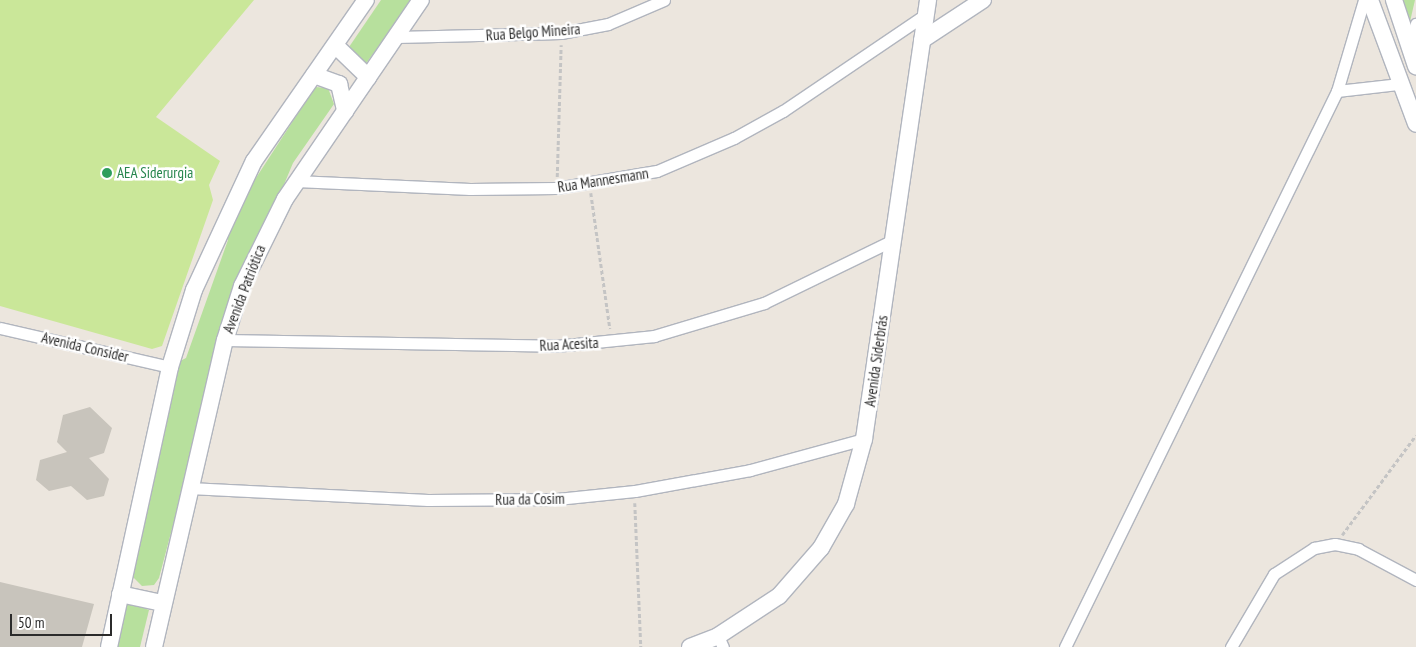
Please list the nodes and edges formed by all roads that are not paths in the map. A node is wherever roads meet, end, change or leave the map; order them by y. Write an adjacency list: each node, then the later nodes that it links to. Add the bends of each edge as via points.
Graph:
1 (366, 0): 12 (main road)
2 (421, 0): 10 (main road, Avenida Patriótica)
3 (664, 0): 10 (street, Rua Belgo Mineira, via 631,16 561,33)
4 (984, 0): 11 (main road)
5 (1364, 0): 18 (street)
6 (1370, 0): 17 (main road)
7 (1394, 0): 13 (main road)
8 (927, 7): 11 (main road, Avenida Siderbrás); 21 (street, Rua Mannesmann, via 783,111 734,138 658,171 556,188 470,189)
9 (1416, 24): 13 (street)
10 (396, 37): 16 (main road, Avenida Patriótica)
11 (922, 40): 22 (main road, Avenida Siderbrás)
12 (336, 46): 15 (main road); 16 (main road)
13 (1410, 49): 14 (main road)
14 (1416, 66)
15 (314, 75): 19 (main road, via 339,84); 25 (main road, via 238,190 194,290)
16 (368, 77): 19 (main road, Avenida Patriótica)
17 (1398, 84): 18 (street); 20 (main road)
18 (1337, 91): 36 (street)
19 (346, 111): 21 (main road, Avenida Patriótica)
20 (1416, 124)
21 (296, 181): 24 (main road, Avenida Patriótica, via 246,278)
22 (893, 240): 24 (street, Rua Acesita, via 746,310 686,329 612,342 440,346); 26 (main road, Avenida Siderbrás)
23 (0, 328): 25 (street, Avenida Consider)
24 (225, 340): 27 (main road, Avenida Patriótica)
25 (170, 367): 29 (main road)
26 (864, 439): 27 (street, Rua da Cosim, via 750,470 635,491 557,499 428,500); 31 (main road, Avenida Siderbrás, via 846,504 817,555 779,596)
27 (189, 488): 30 (main road, Avenida Patriótica)
28 (1416, 580): 32 (street, via 1374,555 1335,544 1305,551 1284,564 1260,594)
29 (120, 594): 30 (main road); 33 (main road)
30 (162, 603): 34 (main road, Avenida Patriótica)
31 (721, 641): 35 (main road, Avenida Siderbrás)
32 (1233, 643): 37 (street)
33 (109, 647)
34 (154, 647)
35 (690, 647)
36 (1065, 647)
37 (1244, 647)

